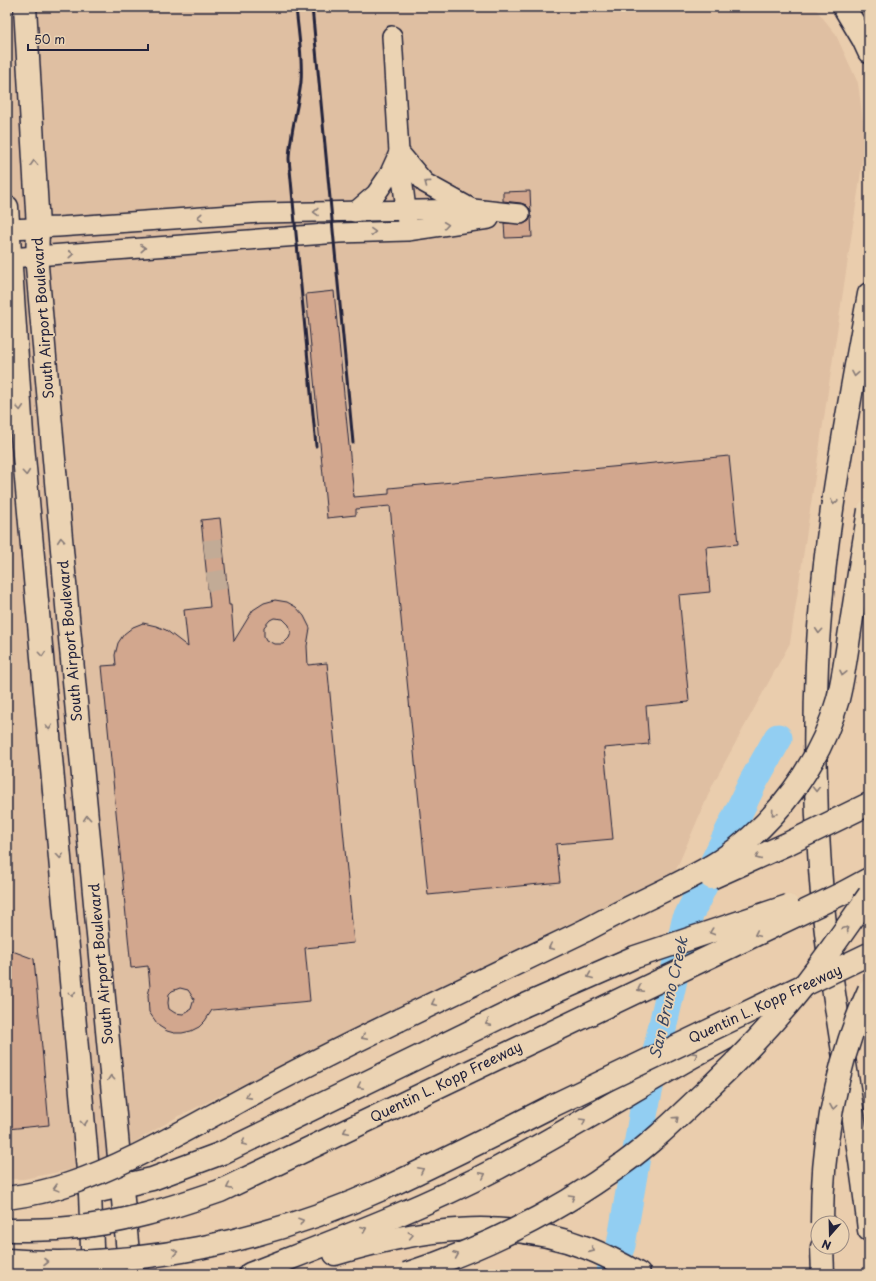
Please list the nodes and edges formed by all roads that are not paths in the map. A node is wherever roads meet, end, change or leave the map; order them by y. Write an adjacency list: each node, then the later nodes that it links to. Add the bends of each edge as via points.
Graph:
1 (26, 7): 10 (main road, South Airport Boulevard, one-way to 1)
2 (844, 7): 4 (main road)
3 (392, 36): 5 (street)
4 (869, 52)
5 (399, 152): 7 (street, one-way to 5, via 425,183); 8 (street); 9 (street, via 389,175 376,194)
6 (7, 207): 11 (main road, South Airport Boulevard)
7 (473, 209): 8 (street); 12 (street, one-way to 7, via 520,214)
8 (406, 210): 9 (street); 12 (street)
9 (355, 212): 10 (street, one-way to 10, via 239,214)
10 (38, 227): 11 (street); 13 (main road, South Airport Boulevard)
11 (8, 228): 14 (main road, South Airport Boulevard)
12 (407, 231): 13 (street, one-way to 12, via 331,234)
13 (38, 256): 14 (street); 25 (main road, South Airport Boulevard, one-way to 13, via 68,617)
14 (10, 258): 26 (main road, South Airport Boulevard, one-way to 26, via 22,434)
15 (869, 294): 30 (main road, one-way to 30, via 830,530 822,596 815,730 819,862 826,934)
16 (869, 510): 21 (main road, one-way to 21, bridge, via 838,699 816,753 800,779 766,822 720,860)
17 (869, 804): 21 (main road, one-way to 21, bridge, via 729,870)
18 (869, 879): 19 (main road, Quentin L. Kopp Freeway)
19 (843, 893): 25 (main road, one-way to 25, bridge, via 810,899 635,958 523,1006 222,1154 159,1177); 29 (main road, Quentin L. Kopp Freeway, one-way to 29, bridge, via 220,1191 182,1205 108,1222 70,1228)
20 (869, 895): 37 (main road, one-way to 20, bridge, via 466,1251 542,1215 624,1163 711,1087 740,1058 804,985)
21 (586, 930): 27 (main road, one-way to 27, bridge, via 308,1064 133,1158 69,1184 35,1194)
22 (869, 954): 32 (main road, Quentin L. Kopp Freeway, one-way to 22, bridge, via 71,1262 146,1256 219,1244 298,1222 386,1188)
23 (869, 960): 35 (main road, one-way to 23, bridge, via 444,1195 549,1140 693,1056)
24 (869, 990): 28 (main road, one-way to 28, bridge, via 846,1051 834,1097 826,1150)
25 (122, 1187): 26 (main road); 34 (main road, South Airport Boulevard)
26 (90, 1193): 33 (main road, South Airport Boulevard)
27 (7, 1198)
28 (822, 1215)
29 (7, 1230)
30 (869, 1230)
31 (822, 1255): 39 (main road)
32 (7, 1260)
33 (93, 1274)
34 (130, 1274)
35 (250, 1274)
36 (265, 1274): 38 (main road, one-way to 38, via 354,1248 452,1229 523,1232 555,1238 587,1248)
37 (406, 1274)
38 (639, 1274)
39 (823, 1274)

